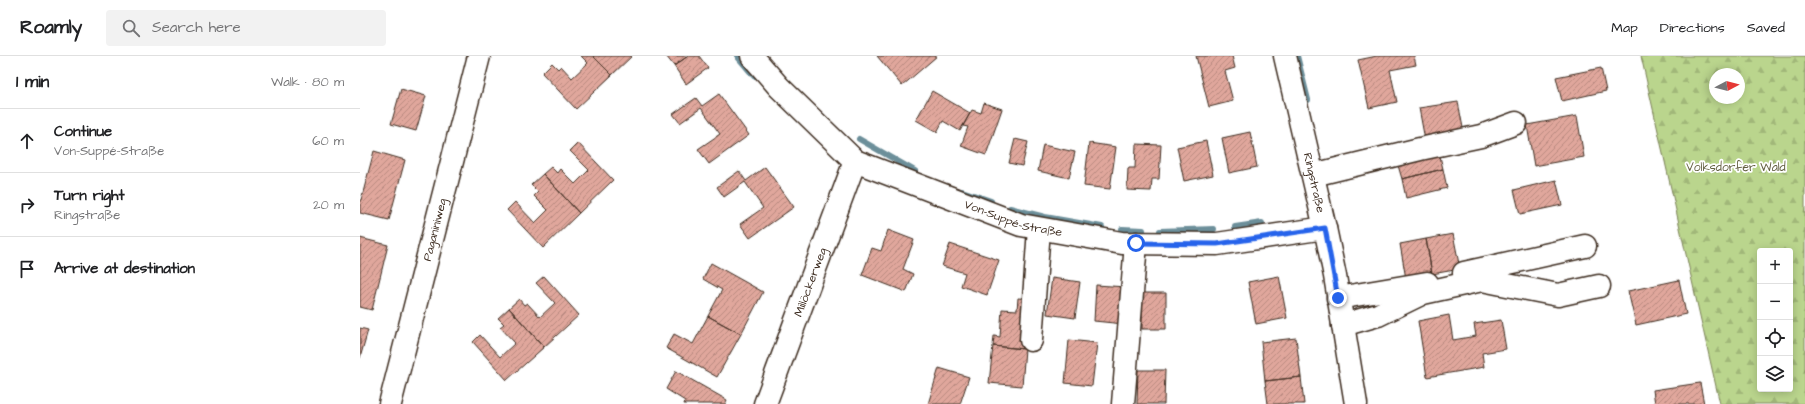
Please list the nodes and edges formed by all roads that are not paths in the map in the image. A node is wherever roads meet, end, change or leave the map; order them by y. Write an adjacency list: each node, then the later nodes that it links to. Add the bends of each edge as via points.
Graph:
1 (479, 56): 15 (street, Paganiniweg)
2 (752, 56): 5 (street, Von-Suppé-Straße, via 779,88)
3 (1285, 56): 6 (street, Ringstraße)
4 (1516, 123): 6 (street, via 1481,136)
5 (855, 161): 8 (street, Von-Suppé-Straße, via 1021,225); 16 (street, Millöckerweg)
6 (1313, 175): 7 (street, Ringstraße)
7 (1325, 228): 9 (street, Von-Suppé-Straße, via 1217,244); 12 (street, Ringstraße)
8 (1039, 229): 9 (street, Von-Suppé-Straße); 14 (street)
9 (1136, 243): 17 (street)
10 (1585, 246): 12 (street, via 1457,277)
11 (1599, 286): 13 (street, via 1558,295 1482,280 1423,293 1378,315)
12 (1338, 298): 13 (street, Ringstraße)
13 (1343, 325): 18 (street, Ringstraße)
14 (1031, 340)
15 (390, 404)
16 (765, 404)
17 (1123, 404)
18 (1356, 404)

